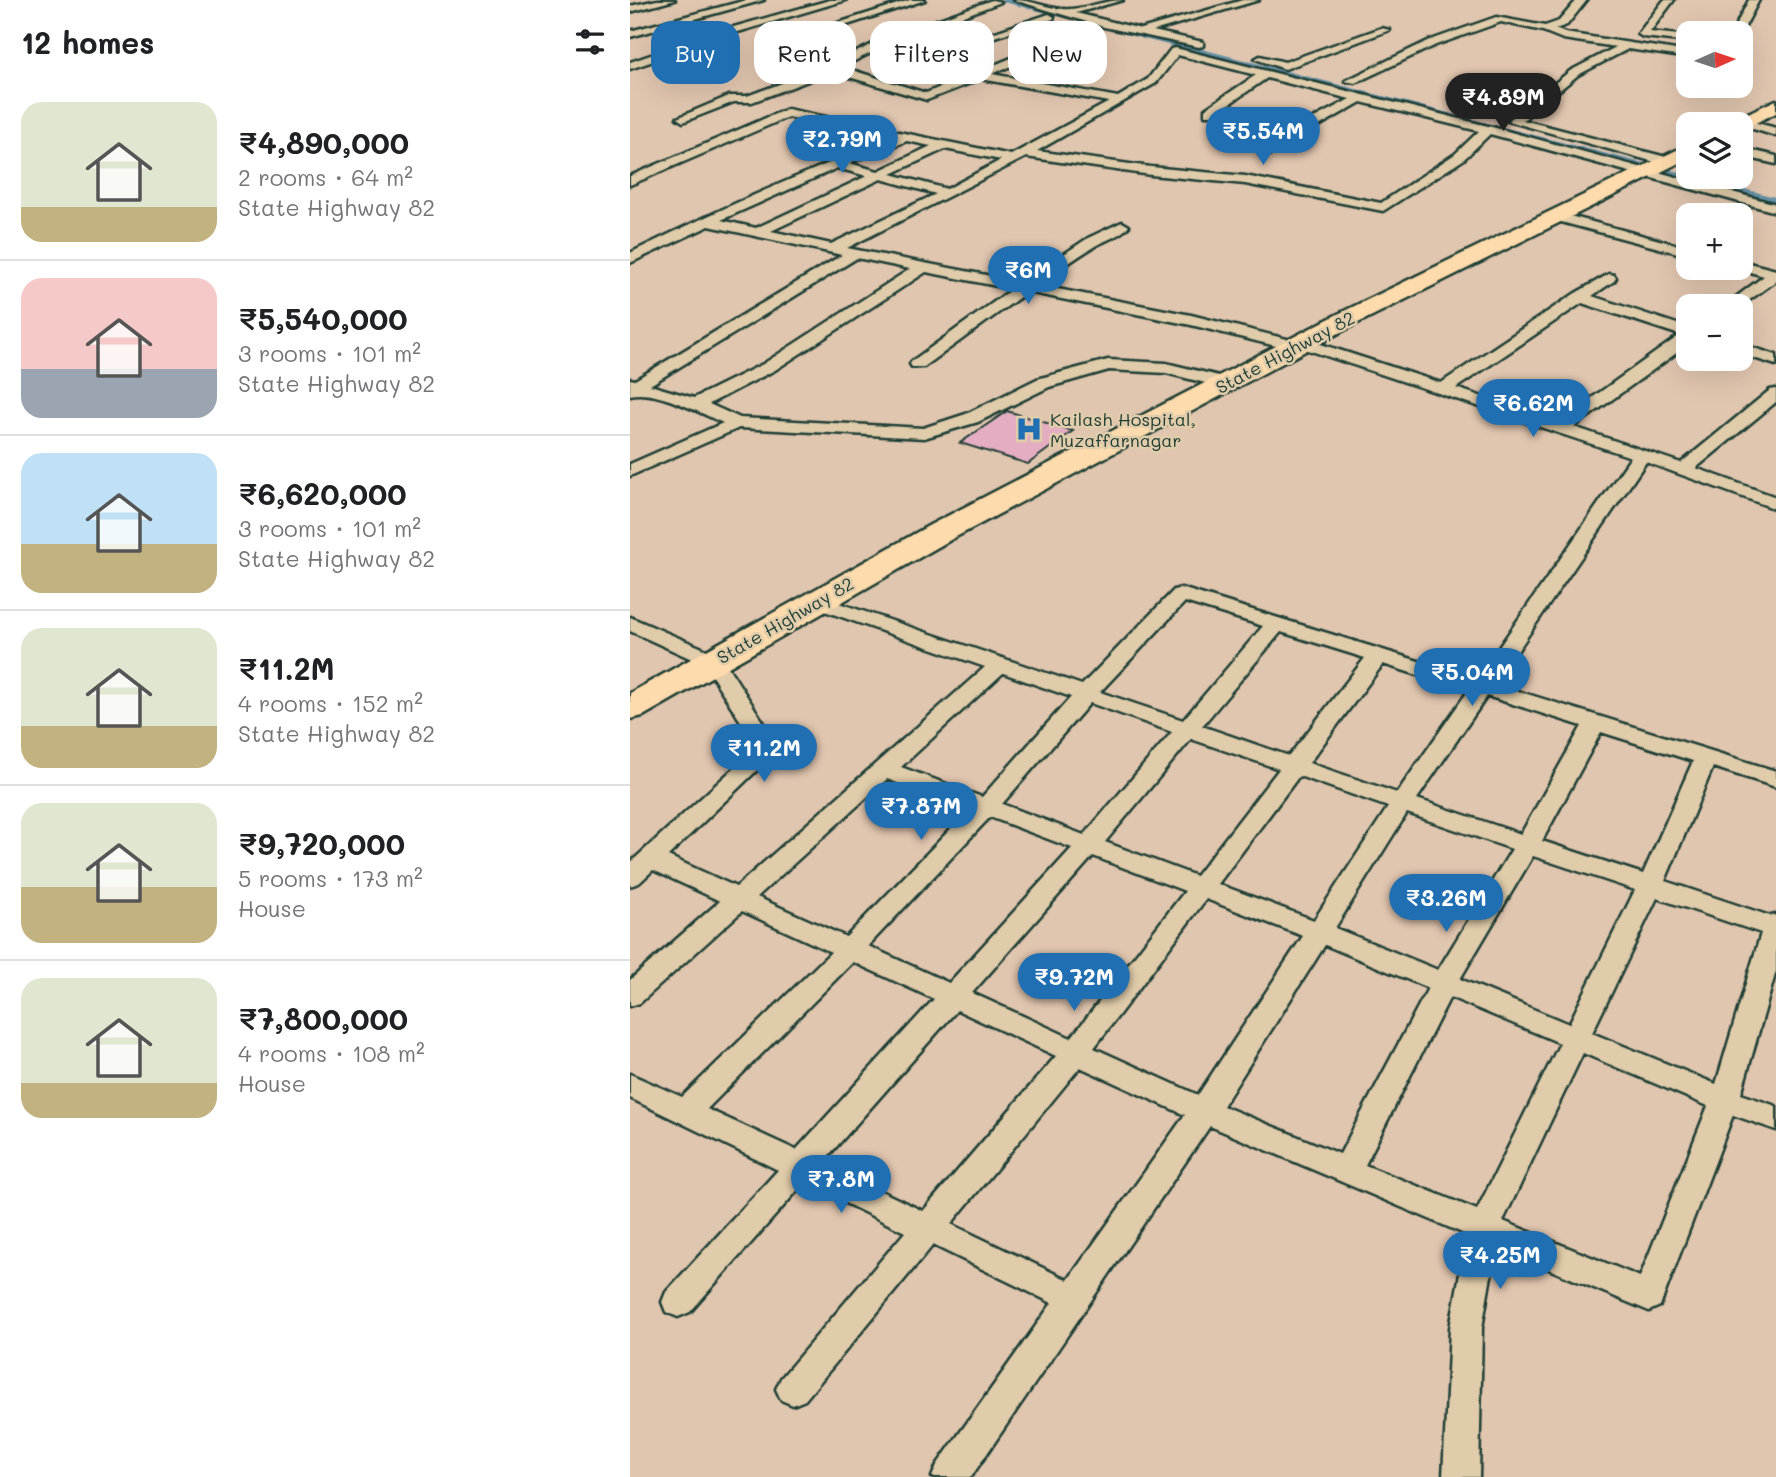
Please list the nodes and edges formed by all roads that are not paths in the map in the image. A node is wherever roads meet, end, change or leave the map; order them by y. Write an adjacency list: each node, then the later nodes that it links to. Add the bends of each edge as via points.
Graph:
1 (670, 0): 12 (street)
2 (759, 0): 27 (street)
3 (841, 0): 38 (street)
4 (920, 0): 16 (street)
5 (1019, 0): 13 (street)
6 (1118, 0): 13 (street)
7 (1254, 0): 23 (street)
8 (1582, 0): 19 (street)
9 (1669, 0): 29 (street)
10 (1754, 0): 18 (street)
11 (992, 1): 14 (street); 35 (street)
12 (630, 9)
13 (1064, 13): 20 (street)
14 (1049, 17): 17 (street); 28 (street)
15 (1135, 18): 20 (street)
16 (852, 21)
17 (1065, 21)
18 (1743, 21)
19 (1563, 23): 21 (street); 22 (street)
20 (1108, 24): 23 (street)
21 (1577, 25)
22 (1546, 29): 32 (street); 43 (street, via 1500,19 1432,43)
23 (1142, 30): 31 (street)
24 (1385, 30): 37 (street)
25 (1107, 32): 33 (street)
26 (1630, 32): 29 (street)
27 (630, 34)
28 (994, 34)
29 (1643, 34): 30 (street)
30 (1676, 38)
31 (1207, 46)
32 (1624, 47): 34 (street); 54 (street, via 1574,73)
33 (1175, 51): 40 (street); 48 (street, via 1152,81)
34 (1676, 53)
35 (856, 56)
36 (1246, 56): 37 (street)
37 (1285, 65): 39 (street)
38 (630, 66)
39 (1312, 72)
40 (1265, 74): 47 (street); 50 (street)
41 (994, 78): 48 (street)
42 (1338, 78): 43 (street)
43 (1351, 82): 47 (street)
44 (790, 84): 52 (street, via 748,100 733,98)
45 (884, 84): 46 (street, via 927,97)
46 (958, 84)
47 (1363, 91): 56 (street); 60 (street)
48 (1120, 101): 62 (street)
49 (1776, 106): 53 (main road)
50 (1209, 112)
51 (1500, 117): 54 (street)
52 (683, 118)
53 (1753, 118)
54 (1514, 121): 66 (street)
55 (1753, 127): 57 (street)
56 (1488, 130): 62 (street, via 1459,157 1383,207 1245,180); 66 (street)
57 (1776, 132)
58 (906, 137): 59 (street); 65 (street); 68 (street, via 787,114)
59 (941, 146): 62 (street); 67 (street)
60 (1264, 152)
61 (1753, 155): 64 (street)
62 (1018, 156): 69 (street)
63 (1676, 156): 66 (main road, State Highway 82)
64 (1776, 160)
65 (836, 164): 67 (street); 72 (street)
66 (1653, 168): 70 (street); 71 (main road, State Highway 82)
67 (881, 175): 69 (street); 74 (street)
68 (630, 181)
69 (949, 193): 76 (street)
70 (1776, 208)
71 (1555, 216): 75 (street); 87 (main road, State Highway 82)
72 (707, 222): 74 (street); 78 (street)
73 (1122, 226): 83 (street)
74 (756, 233): 76 (street)
75 (1676, 249)
76 (833, 250): 77 (street)
77 (855, 254): 79 (street); 93 (street)
78 (630, 259)
79 (923, 267): 83 (street); 96 (street, via 769,367)
80 (1753, 268): 81 (street)
81 (1776, 274): 84 (street)
82 (1609, 278): 85 (street)
83 (1023, 288): 87 (street); 91 (street)
84 (1748, 294)
85 (1579, 297): 86 (street); 94 (street)
86 (1676, 331)
87 (1299, 344): 92 (main road, State Highway 82); 94 (street)
88 (1676, 344): 98 (street)
89 (1753, 353): 90 (street)
90 (1776, 360)
91 (918, 365)
92 (1225, 383): 97 (street, via 1166,368 1108,365 1043,383 972,418 924,433); 103 (main road, State Highway 82)
93 (632, 386): 96 (street)
94 (1443, 389): 98 (street)
95 (1776, 394): 100 (street)
96 (696, 404): 97 (street)
97 (737, 424): 101 (street)
98 (1561, 428): 99 (street)
99 (1642, 455): 100 (street); 109 (street)
100 (1683, 470): 102 (street)
101 (630, 471)
102 (1776, 503)
103 (817, 602): 107 (main road, State Highway 82); 108 (street)
104 (630, 623): 107 (street)
105 (1276, 624): 106 (street); 110 (street, via 1181,594); 113 (street)
106 (1378, 656): 109 (street); 115 (street)
107 (713, 662): 111 (main road, State Highway 82); 122 (street, via 769,748)
108 (1001, 664): 110 (street); 116 (street)
109 (1482, 688): 112 (street); 118 (street)
110 (1086, 694): 113 (street); 119 (street)
111 (630, 708)
112 (1595, 723): 114 (street); 121 (street)
113 (1188, 729): 115 (street); 120 (street)
114 (1706, 757): 117 (street); 124 (street)
115 (1294, 766): 118 (street); 125 (street)
116 (884, 769): 119 (street); 126 (street)
117 (1776, 779)
118 (1402, 803): 121 (street); 128 (street)
119 (986, 807): 120 (street); 129 (street)
120 (1089, 845): 125 (street); 132 (street)
121 (1527, 845): 124 (street); 130 (street)
122 (652, 859): 123 (street); 126 (street)
123 (630, 877)
124 (1650, 886): 127 (street); 133 (street)
125 (1201, 887): 128 (street); 134 (street)
126 (737, 898): 129 (street); 131 (street)
127 (1776, 927): 136 (street)
128 (1320, 932): 130 (street); 138 (street)
129 (850, 949): 132 (street); 137 (street)
130 (1444, 983): 133 (street); 141 (street)
131 (630, 996)
132 (953, 997): 134 (street); 140 (street)
133 (1578, 1039): 136 (street); 143 (street)
134 (1075, 1053): 138 (street); 142 (street)
135 (630, 1085): 137 (street)
136 (1724, 1101): 139 (street); 143 (street, via 1649,1296)
137 (685, 1111): 140 (street)
138 (1204, 1111): 141 (street); 144 (street)
139 (1776, 1118)
140 (800, 1166): 142 (street); 145 (street)
141 (1347, 1171): 143 (street)
142 (927, 1227): 144 (street); 146 (street)
143 (1484, 1228): 148 (street, via 1466,1328)
144 (1074, 1298): 147 (street)
145 (678, 1303)
146 (793, 1389)
147 (950, 1477)
148 (1461, 1477)

